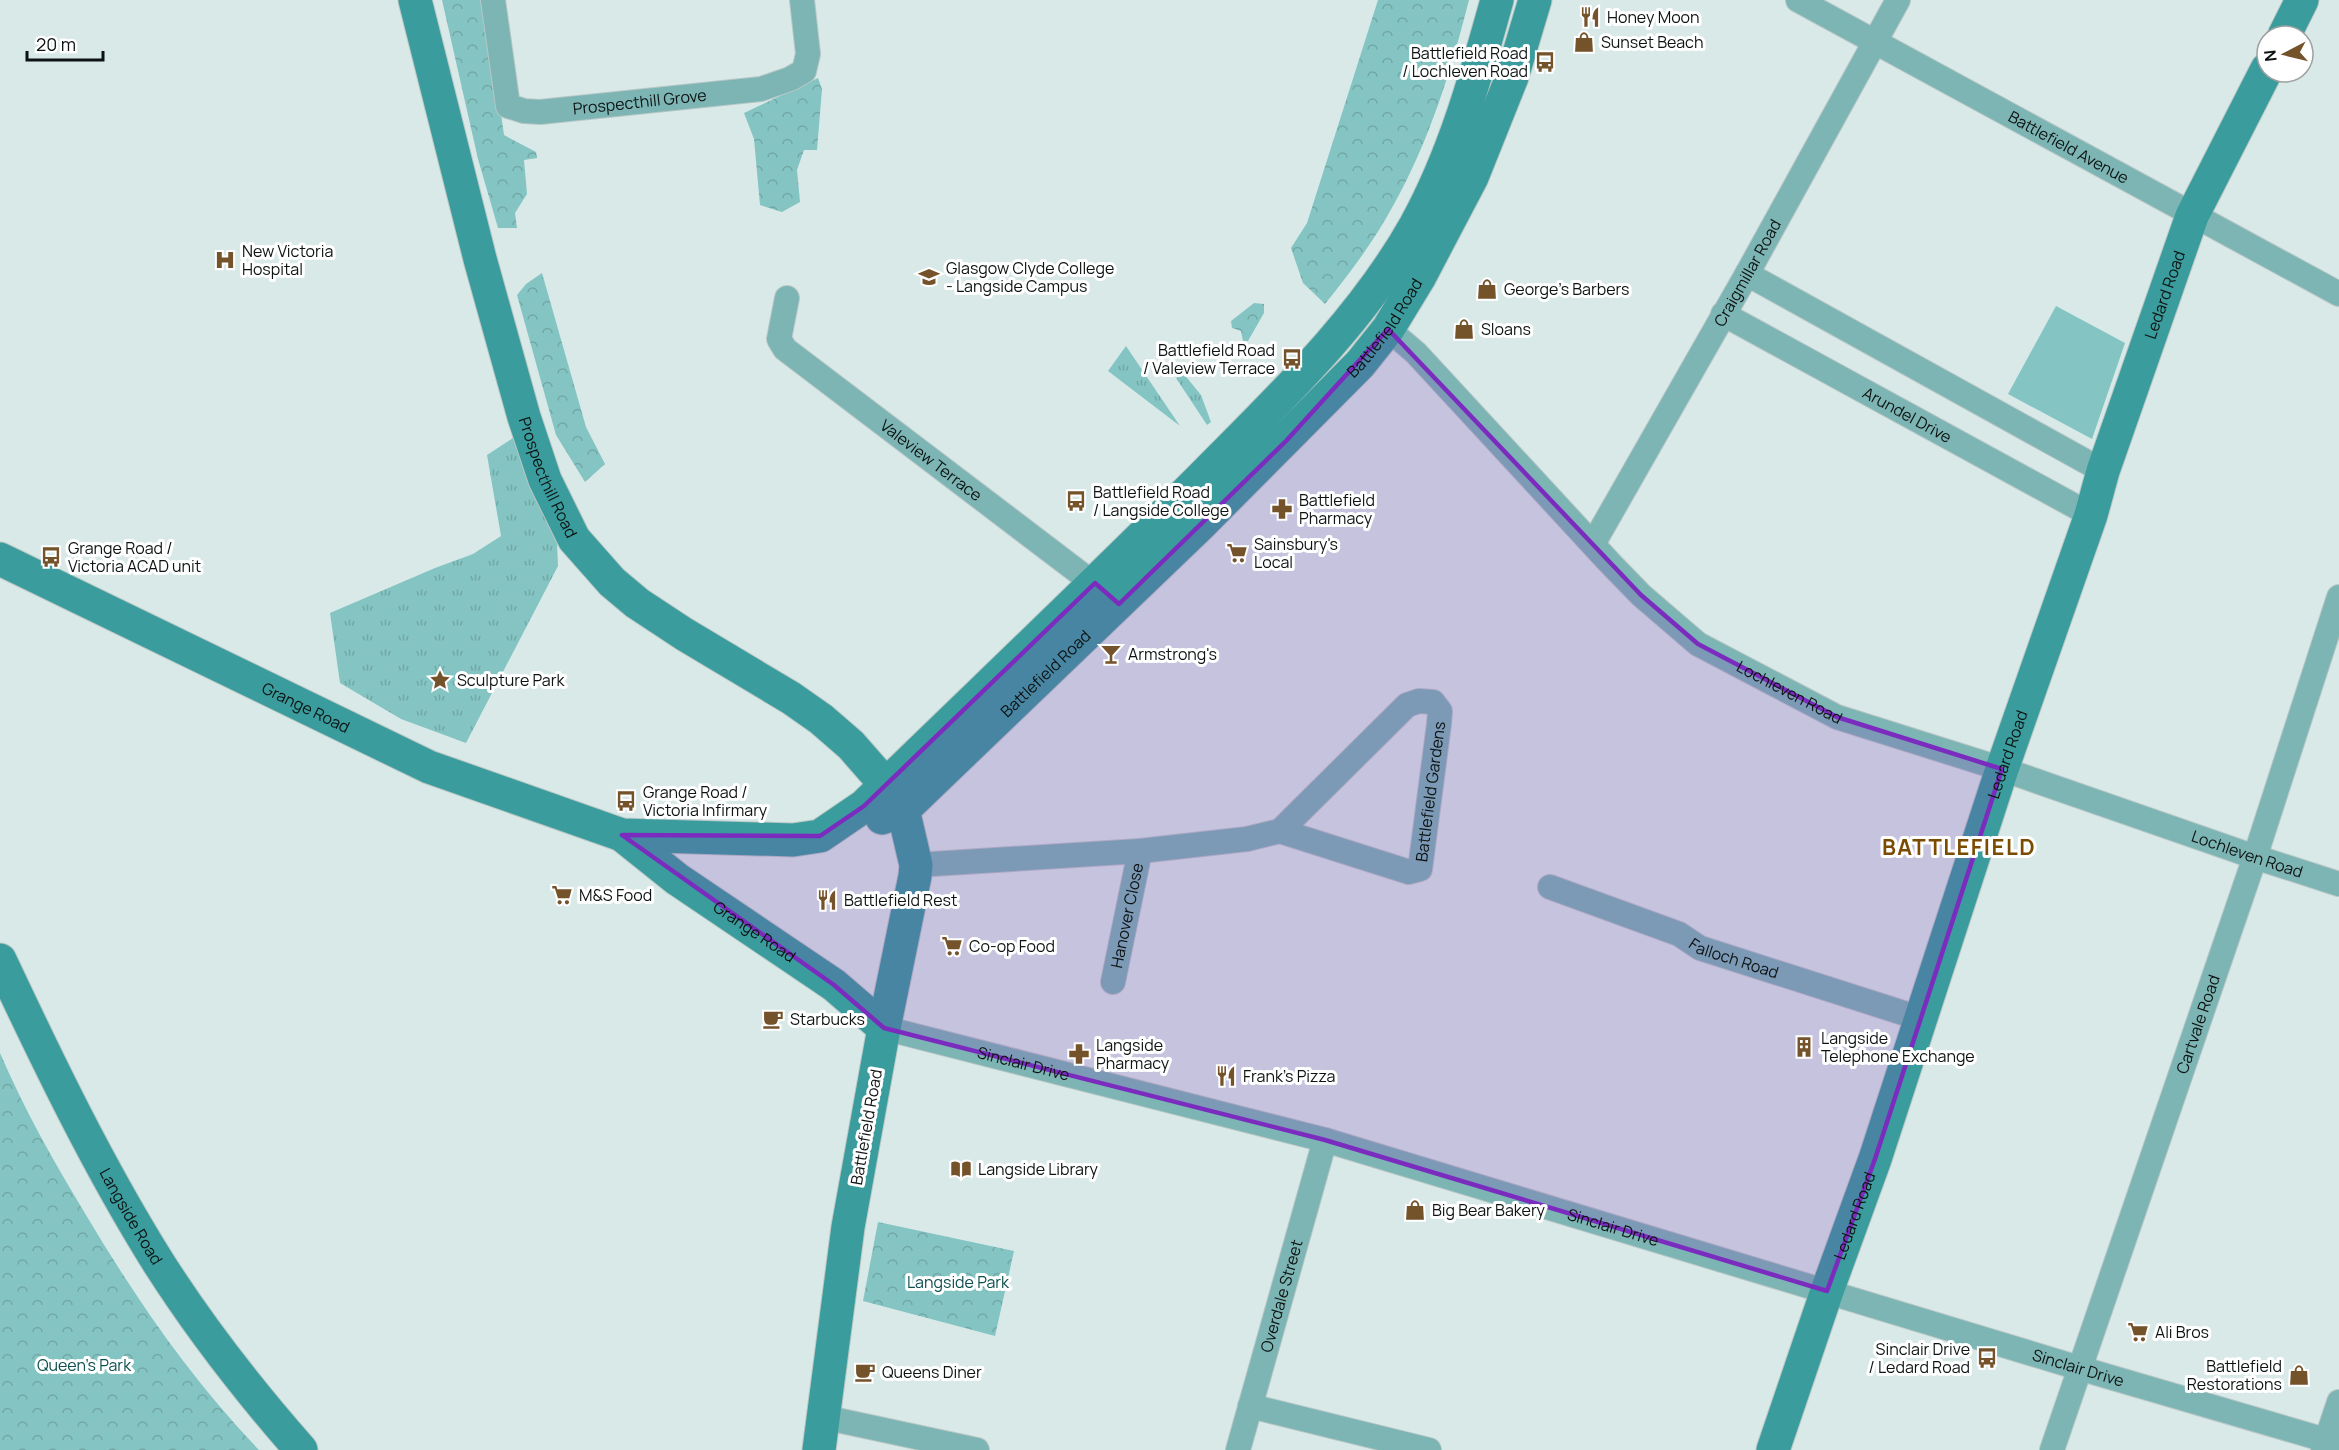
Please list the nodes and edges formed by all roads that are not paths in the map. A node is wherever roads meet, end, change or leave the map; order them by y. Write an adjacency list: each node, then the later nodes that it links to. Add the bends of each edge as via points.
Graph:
1 (415, 0): 26 (main road, Prospecthill Road, via 524,417 545,480 574,539 612,582 637,603 821,719 851,745)
2 (493, 0): 3 (street, Prospecthill Grove, via 508,106 540,112 761,89 790,79 804,71 808,54)
3 (802, 0)
4 (1497, 0): 16 (main road, Battlefield Road, via 1464,108 1436,182 1396,258)
5 (1535, 0): 18 (main road, Battlefield Road, via 1512,77 1472,177)
6 (1798, 0): 10 (street, Battlefield Avenue)
7 (1898, 0): 10 (street, Craigmillar Road)
8 (2302, 0): 9 (main road)
9 (2290, 24)
10 (1874, 41): 12 (street, Battlefield Avenue); 13 (street, Craigmillar Road)
11 (2259, 84): 12 (main road, Ledard Road)
12 (2193, 216): 14 (street, Battlefield Avenue); 19 (main road, Ledard Road)
13 (1747, 274): 17 (street, Craigmillar Road); 19 (street)
14 (2339, 294)
15 (787, 298): 23 (street, Valeview Terrace, via 779,339 785,349)
16 (1358, 310): 18 (main road, Lochleven Road); 23 (main road, Battlefield Road)
17 (1723, 314): 20 (street, Arundel Drive); 21 (street, Craigmillar Road)
18 (1388, 329): 21 (street, Lochleven Road, via 1416,353); 23 (main road, Battlefield Road, via 1286,441)
19 (2103, 471): 20 (main road, Ledard Road)
20 (2091, 515): 25 (main road, Ledard Road)
21 (1593, 544): 25 (street, Lochleven Road, via 1641,595 1698,644 1836,717)
22 (0, 559): 28 (main road, Grange Road, via 429,767)
23 (1107, 594): 26 (main road, Battlefield Road)
24 (2339, 597): 30 (street, Cartvale Road)
25 (2002, 768): 30 (street, Lochleven Road); 36 (main road, Ledard Road)
26 (894, 798): 28 (main road, Grange Road, via 864,806 820,836 793,840); 31 (main road, Battlefield Road, via 910,836)
27 (1280, 831): 27 (street, Battlefield Gardens, via 1409,872 1420,870 1439,724 1440,711 1433,702 1419,700 1407,705); 29 (street, via 1247,839)
28 (622, 835): 37 (main road, Grange Road, via 677,879 834,985)
29 (1140, 851): 31 (street); 35 (street, Hanover Close)
30 (2254, 857): 32 (street, Lochleven Road); 40 (street, Cartvale Road)
31 (916, 866): 37 (main road, Battlefield Road)
32 (2339, 884)
33 (1550, 886): 36 (street, Falloch Road, via 1679,934 1700,948)
34 (0, 960): 45 (main road, Langside Road, via 88,1137 158,1262 241,1378)
35 (1113, 982)
36 (1922, 1019): 39 (main road, Ledard Road)
37 (884, 1028): 38 (street, Sinclair Drive); 43 (main road, Battlefield Road, via 848,1227)
38 (1325, 1140): 39 (street, Sinclair Drive); 42 (street, Overdale Street)
39 (1827, 1291): 40 (street, Sinclair Drive); 50 (main road, Ledard Road)
40 (2079, 1368): 44 (street, Sinclair Drive); 51 (street, Cartvale Road)
41 (2339, 1402): 44 (street)
42 (1250, 1406): 48 (street, Overdale Street); 49 (street)
43 (823, 1417): 46 (main road, Battlefield Road); 47 (street)
44 (2329, 1445)
45 (301, 1450)
46 (819, 1450)
47 (977, 1450)
48 (1238, 1450)
49 (1429, 1450)
50 (1773, 1450)
51 (2052, 1450)

